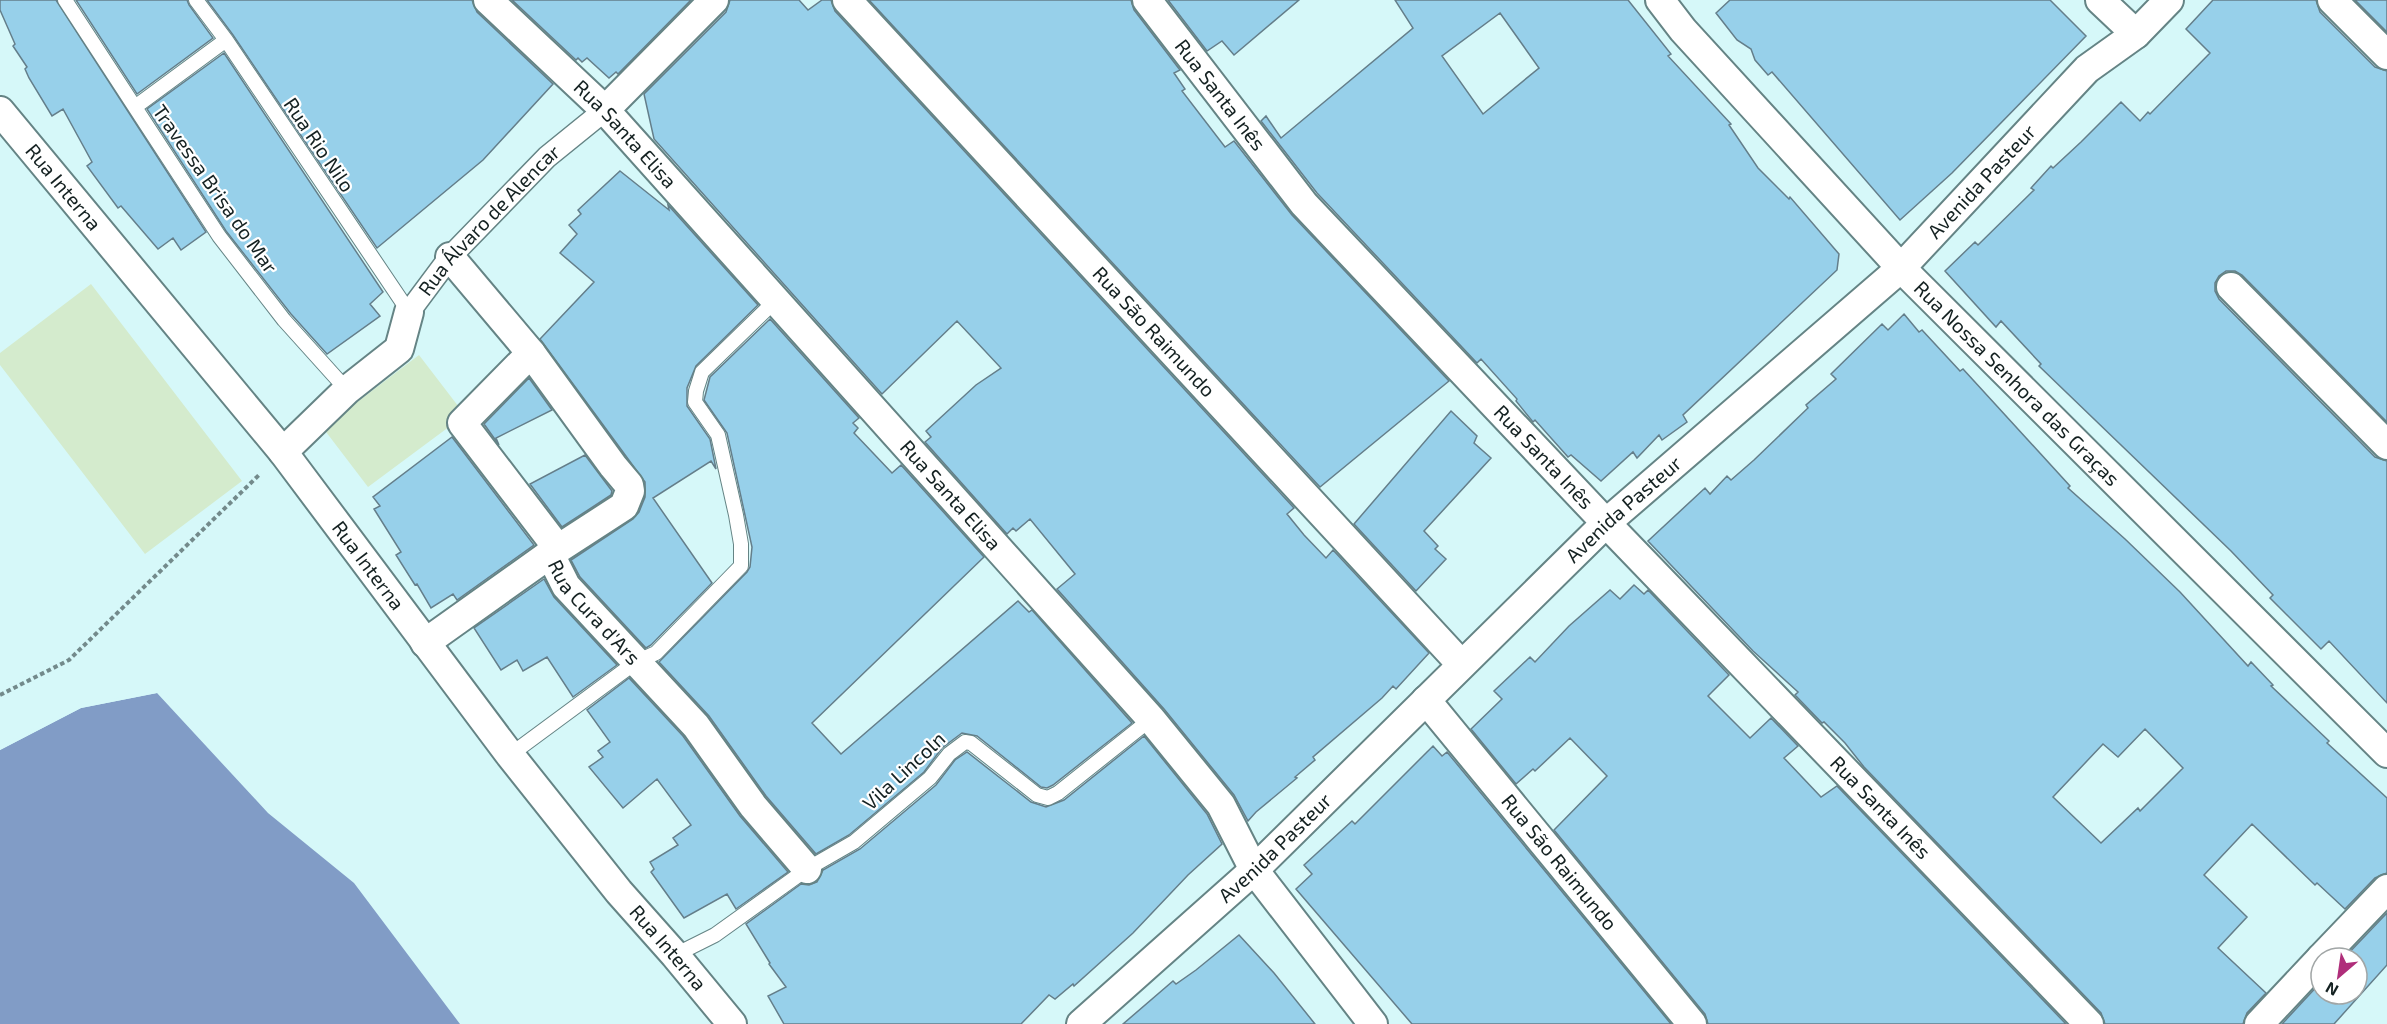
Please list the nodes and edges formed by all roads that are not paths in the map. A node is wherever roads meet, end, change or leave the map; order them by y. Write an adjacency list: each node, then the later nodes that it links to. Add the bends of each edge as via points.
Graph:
1 (65, 0): 14 (lane, Travessa Brisa do Mar)
2 (196, 0): 12 (lane, Rua Rio Nilo)
3 (488, 0): 15 (street, Rua Santa Elisa)
4 (714, 0): 15 (street, Rua Álvaro de Alencar)
5 (847, 0): 30 (street, Rua São Raimundo)
6 (1147, 0): 26 (street, Rua Santa Inês, via 1304,204)
7 (1660, 0): 18 (street, Rua Nossa Senhora das Graças)
8 (2100, 0): 11 (street)
9 (2169, 0): 11 (street, Avenida Pasteur)
10 (2332, 0): 13 (street)
11 (2136, 34): 18 (street, Avenida Pasteur, via 2087,69)
12 (226, 40): 14 (lane); 21 (lane, Rua Rio Nilo)
13 (2387, 55)
14 (135, 107): 23 (lane, Travessa Brisa do Mar, via 219,236 284,320)
15 (605, 110): 17 (street, Rua Álvaro de Alencar, via 547,157); 20 (street, Rua Santa Elisa)
16 (0, 111): 25 (street, Rua Interna)
17 (450, 257): 21 (street, Rua Álvaro de Alencar); 22 (street)
18 (1901, 268): 26 (street, Avenida Pasteur); 33 (street, Rua Nossa Senhora das Graças)
19 (2231, 287): 24 (street)
20 (776, 300): 29 (lane, via 702,372 696,391 695,402 718,435 736,515 741,566 656,653); 32 (street, Rua Santa Elisa)
21 (409, 312): 23 (street, Rua Álvaro de Alencar, via 399,349)
22 (531, 353): 27 (street, Rua Cura d'Ars, via 462,423 553,542); 27 (street, via 630,491 624,506)
23 (347, 390): 25 (street, Rua Álvaro de Alencar)
24 (2387, 446)
25 (283, 452): 28 (street, Rua Interna)
26 (1606, 523): 30 (street, Avenida Pasteur); 45 (street, Rua Santa Inês)
27 (550, 554): 28 (street); 29 (street, Rua Cura d'Ars, via 566,586)
28 (425, 643): 34 (street, Rua Interna)
29 (636, 662): 34 (lane); 35 (street, Rua Cura d'Ars, via 696,726 753,806)
30 (1461, 664): 31 (street, Avenida Pasteur)
31 (1426, 700): 36 (street, Avenida Pasteur); 44 (street, Rua São Raimundo)
32 (1151, 719): 35 (lane, Vila Lincoln, via 1048,798 1037,795 971,743 964,742 930,778 854,842); 36 (street, Rua Santa Elisa, via 1221,806)
33 (2387, 753)
34 (510, 755): 39 (street, Rua Interna, via 619,892)
35 (807, 869): 39 (lane, Vila Lincoln, via 715,935)
36 (1254, 870): 42 (street, Avenida Pasteur); 43 (street, Rua Santa Elisa)
37 (2387, 888): 38 (street)
38 (2332, 946)
39 (675, 955): 41 (street, Rua Interna)
40 (2309, 971): 46 (street)
41 (732, 1024)
42 (1082, 1024)
43 (1373, 1024)
44 (1692, 1024)
45 (2089, 1024)
46 (2259, 1024)

